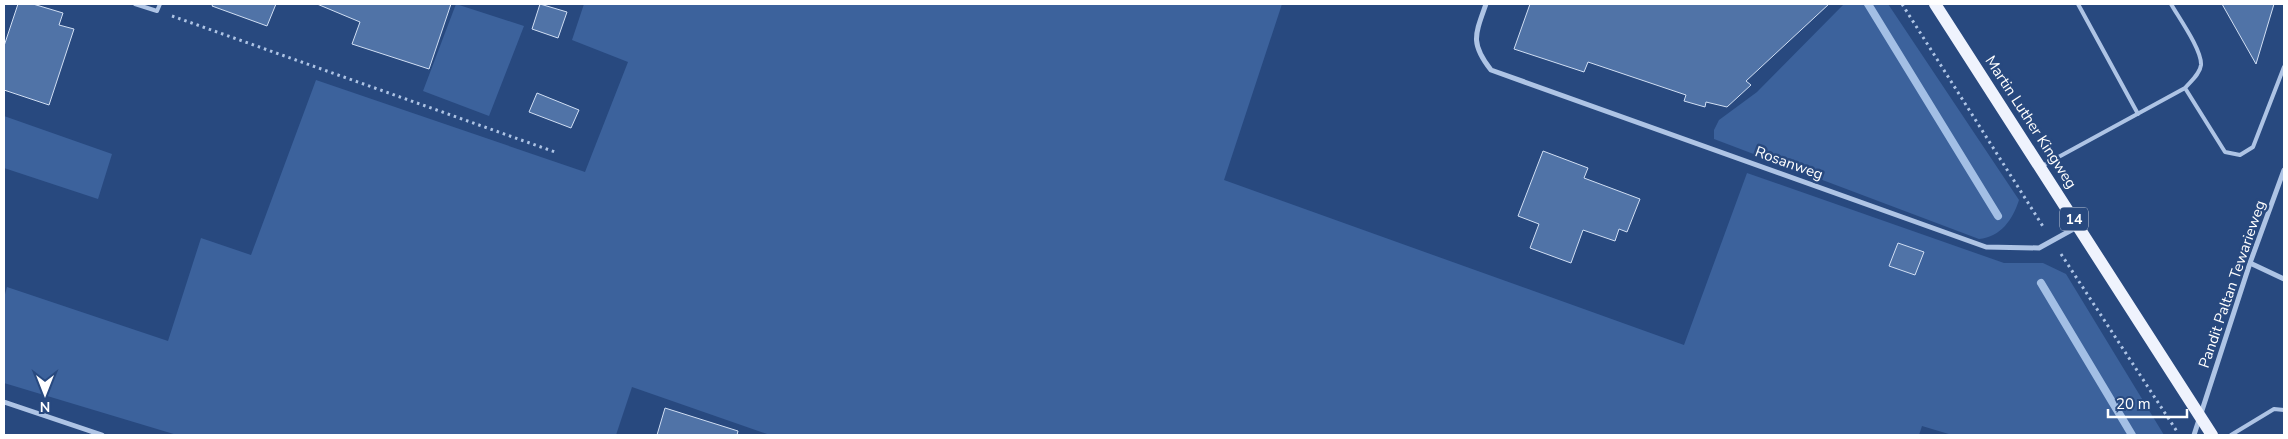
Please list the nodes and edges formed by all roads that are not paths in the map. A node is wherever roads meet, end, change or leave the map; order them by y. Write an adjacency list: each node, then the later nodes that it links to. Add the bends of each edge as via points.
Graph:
1 (135, 4): 2 (lane, via 157,11)
2 (160, 4)
3 (1486, 4): 12 (street, Rosanweg, via 1477,30 1478,53 1491,70 1986,247 2039,248)
4 (1935, 4): 10 (main road, Martin Luther Kingweg / 14)
5 (2078, 4): 9 (lane)
6 (2171, 4): 8 (lane, via 2199,53 2201,65 2198,73)
7 (2284, 67): 8 (lane, via 2253,147 2240,155 2225,152)
8 (2185, 88): 9 (lane)
9 (2138, 114): 10 (lane)
10 (2040, 167): 12 (main road, Martin Luther Kingweg / 14)
11 (2284, 170): 13 (street, Pandit Paltan Tewarieweg)
12 (2078, 226): 17 (main road, Martin Luther Kingweg / 14)
13 (2250, 263): 14 (street); 17 (street, Pandit Paltan Tewarieweg)
14 (2284, 279)
15 (4, 402): 18 (street)
16 (2284, 410): 21 (lane, via 2274,409)
17 (2200, 414): 19 (street, Pandit Paltan Tewarieweg); 20 (main road, Martin Luther Kingweg / 14)
18 (102, 435)
19 (2194, 435)
20 (2212, 435)
21 (2231, 435)

